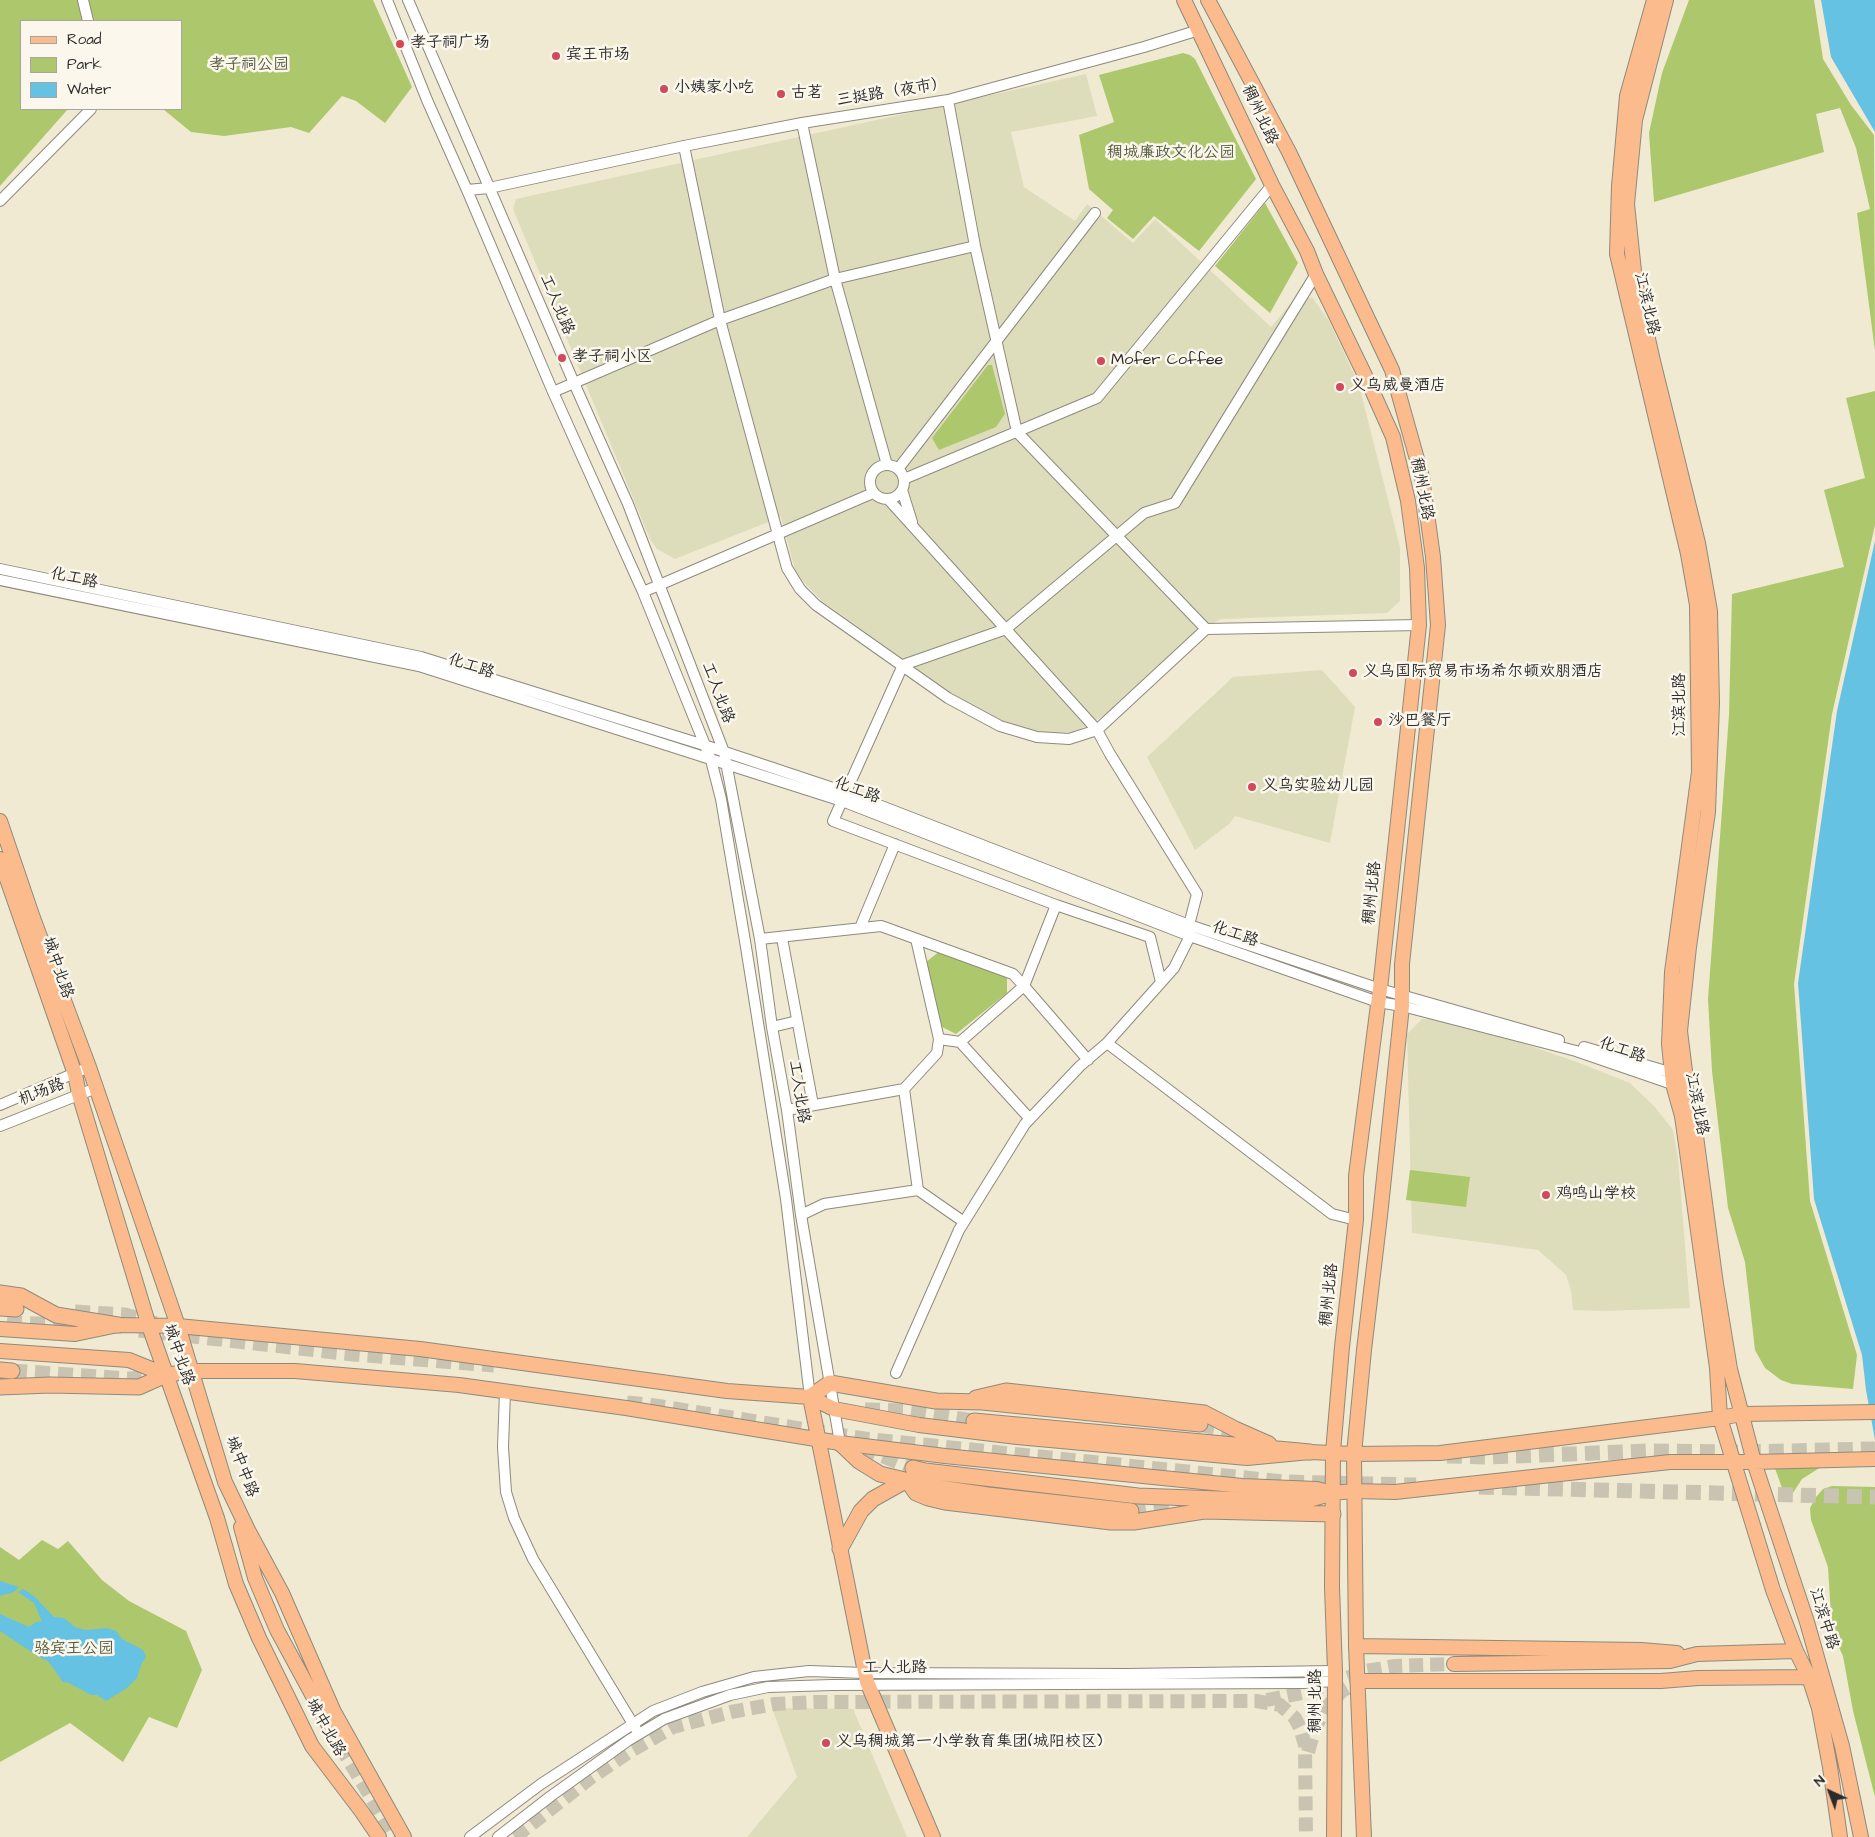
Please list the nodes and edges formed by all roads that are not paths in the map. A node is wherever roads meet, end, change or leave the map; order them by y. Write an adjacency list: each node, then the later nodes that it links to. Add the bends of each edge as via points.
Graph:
1 (83, 0): 8 (street)
2 (387, 0): 16 (street, 工人北路)
3 (408, 0): 15 (street, 工人北路)
4 (1184, 0): 9 (main road, 稠州北路)
5 (1208, 0): 62 (main road, 稠州北路, via 1289,152 1392,370 1422,477 1438,625 1402,964)
6 (1654, 0): 71 (main road, 江滨北路, via 1627,96 1617,254 1688,554 1697,605 1699,772 1672,972 1669,1044)
7 (1666, 0): 71 (main road, 江滨北路, via 1634,120 1627,204 1635,281 1698,543 1710,611 1712,703 1708,812 1689,947 1680,1031)
8 (88, 20)
9 (1199, 30): 10 (street, 三挺路（夜市）); 14 (main road, 稠州北路)
10 (948, 100): 12 (street, 三挺路（夜市）); 19 (street)
11 (90, 110): 17 (street)
12 (802, 123): 13 (street, 三挺路（夜市）); 21 (street)
13 (684, 146): 15 (street, 三挺路（夜市）); 22 (street)
14 (1272, 185): 20 (main road, 稠州北路); 26 (street, via 1097,398)
15 (489, 188): 16 (street, 三挺路（夜市）); 24 (street, 工人北路)
16 (467, 190): 25 (street, 工人北路)
17 (0, 202)
18 (1095, 213): 23 (street)
19 (975, 246): 21 (street); 23 (street)
20 (1316, 274): 35 (street, via 1175,503 1144,513); 40 (main road, 稠州北路, via 1393,437 1408,502 1417,568)
21 (835, 279): 22 (street); 27 (street)
22 (720, 320): 24 (street); 34 (street)
23 (996, 340): 26 (street); 28 (street)
24 (574, 383): 25 (street); 38 (street, 工人北路)
25 (553, 392): 39 (street, 工人北路)
26 (1017, 432): 29 (street); 35 (street)
27 (886, 465): 28 (street); 31 (street, via 873,472 870,483)
28 (898, 468): 29 (street)
29 (904, 479): 30 (street)
30 (902, 490): 32 (street); 33 (street)
31 (873, 493): 32 (street); 34 (street)
32 (888, 500): 33 (street)
33 (913, 526): 41 (street)
34 (778, 534): 38 (street); 43 (street, via 787,568 800,589 816,605)
35 (1116, 535): 41 (street); 42 (street)
36 (0, 569): 45 (street, 化工路, via 421,657)
37 (0, 580): 47 (street, 化工路, via 419,666)
38 (660, 584): 39 (street); 46 (street, 工人北路)
39 (643, 592): 45 (street, 工人北路)
40 (1419, 624): 42 (street); 61 (main road, 稠州北路)
41 (1006, 629): 43 (street); 44 (street)
42 (1206, 629): 44 (street)
43 (903, 665): 44 (street, via 948,698 1000,726 1037,737 1069,740); 49 (street)
44 (1097, 730): 55 (street, via 1197,894)
45 (704, 745): 46 (street, 化工路); 47 (street, 工人北路)
46 (724, 752): 48 (street, 工人北路); 49 (street, 化工路)
47 (711, 760): 48 (street, 化工路); 100 (street, 工人北路, via 721,799 786,1199)
48 (726, 763): 49 (street, 化工路); 57 (street, 工人北路)
49 (844, 797): 51 (street, via 833,821); 55 (street, 化工路)
50 (0, 821): 69 (main road, 城中北路)
51 (895, 844): 53 (street); 54 (street)
52 (0, 858): 70 (main road, 城中北路)
53 (1056, 905): 59 (street, via 1150,937); 60 (street)
54 (860, 928): 56 (street); 58 (street, via 881,926)
55 (1189, 930): 59 (street, via 1174,968); 61 (street, 化工路)
56 (782, 938): 57 (street); 63 (street)
57 (760, 939): 64 (street, 工人北路)
58 (916, 939): 60 (street, via 1014,974); 65 (street)
59 (1161, 982): 67 (street)
60 (1024, 986): 66 (street); 68 (street)
61 (1379, 995): 62 (street, 化工路); 82 (main road, 稠州北路, via 1356,1176)
62 (1401, 1000): 71 (street, 化工路); 113 (main road, 稠州北路)
63 (797, 1021): 64 (street); 76 (street)
64 (772, 1027): 77 (street, 工人北路)
65 (939, 1039): 66 (street); 73 (street, via 937,1053)
66 (960, 1042): 78 (street)
67 (1107, 1043): 68 (street); 82 (street, via 1332,1214)
68 (1088, 1060): 78 (street)
69 (89, 1067): 70 (street, 机场路); 72 (main road, 城中北路)
70 (75, 1074): 74 (main road, 城中北路); 75 (street, 机场路)
71 (1679, 1081): 104 (main road, 江滨北路, via 1696,1136 1730,1369); 105 (main road, 江滨北路, via 1717,1368)
72 (96, 1088): 74 (street, 机场路); 89 (main road, 城中中路)
73 (904, 1089): 76 (street); 80 (street)
74 (79, 1094): 79 (street, 机场路); 88 (main road, 城中北路)
75 (0, 1105)
76 (813, 1105): 77 (street)
77 (787, 1110): 81 (street, 工人北路)
78 (1030, 1119): 83 (street)
79 (0, 1126)
80 (918, 1190): 81 (street, via 824,1204); 83 (street)
81 (801, 1215): 96 (street, 工人北路)
82 (1356, 1220): 112 (main road, 稠州北路)
83 (964, 1222): 93 (street)
84 (0, 1294): 87 (highway, via 21,1296 56,1315)
85 (0, 1308): 86 (highway)
86 (16, 1309)
87 (118, 1325): 88 (main road); 90 (main road, via 75,1334)
88 (149, 1326): 89 (main road); 94 (main road, 城中北路)
89 (178, 1326): 92 (main road, 城中中路); 100 (main road, via 420,1349 727,1391)
90 (0, 1329)
91 (0, 1351): 94 (main road, via 129,1360)
92 (190, 1371): 94 (main road); 99 (main road, via 295,1371); 120 (main road, 城中中路)
93 (896, 1373)
94 (166, 1375): 97 (highway, via 138,1387); 123 (main road, 城中北路)
95 (0, 1381): 97 (highway)
96 (830, 1382): 100 (highway); 101 (highway, via 936,1401); 102 (street, 工人北路)
97 (50, 1384): 98 (highway)
98 (0, 1387)
99 (505, 1392): 108 (main road); 135 (street, via 503,1447 506,1492 514,1518 533,1559)
100 (810, 1397): 102 (main road); 108 (main road)
101 (965, 1402): 107 (highway); 110 (highway, via 1006,1391 1204,1413)
102 (834, 1409): 109 (street, 工人北路); 111 (main road, via 920,1425 1017,1437 1247,1458)
103 (1870, 1412): 104 (main road)
104 (1742, 1414): 105 (main road); 116 (main road, 江滨中路)
105 (1720, 1418): 113 (main road, via 1440,1453); 115 (main road, 江滨中路)
106 (974, 1421): 110 (highway)
107 (1200, 1424)
108 (818, 1439): 109 (main road); 124 (main road)
109 (840, 1443): 117 (highway, via 859,1461 880,1474); 119 (main road, via 1242,1486 1317,1489)
110 (1284, 1450): 111 (highway)
111 (1310, 1452): 112 (main road)
112 (1333, 1452): 113 (main road); 119 (main road, 稠州北路)
113 (1354, 1454): 118 (main road, 稠州北路)
114 (1875, 1459): 116 (main road)
115 (1734, 1462): 116 (main road); 118 (main road, via 1670,1462 1395,1492); 126 (main road, 江滨中路, via 1773,1590)
116 (1754, 1462): 145 (main road, 江滨中路, via 1839,1736)
117 (910, 1474): 119 (highway, via 925,1471 1138,1496 1300,1502); 121 (highway, via 988,1495); 122 (highway, via 916,1493 928,1498 1111,1522 1134,1522 1204,1511); 124 (highway, via 861,1511)
118 (1354, 1492): 119 (main road); 125 (main road, 稠州北路)
119 (1332, 1494): 122 (main road, 稠州北路)
120 (234, 1501): 123 (main road, via 246,1550 277,1630 337,1748 301,1694); 138 (main road, 城中中路, via 282,1593 334,1712)
121 (1131, 1511)
122 (1333, 1514): 129 (main road, 稠州北路)
123 (218, 1522): 137 (main road, 城中北路, via 236,1584 312,1746)
124 (840, 1549): 133 (main road)
125 (1356, 1646): 127 (main road, via 1641,1650); 134 (main road, 稠州北路)
126 (1796, 1651): 128 (main road); 130 (main road, 江滨中路)
127 (1697, 1654): 128 (main road); 131 (main road, via 1670,1661 1453,1669 1674,1672)
128 (1723, 1654): 132 (main road, via 1734,1660 1736,1666)
129 (1335, 1676): 133 (street, via 1127,1674); 142 (main road, 稠州北路)
130 (1809, 1677): 132 (main road); 144 (main road, 江滨中路, via 1819,1708)
131 (1698, 1678): 132 (main road); 134 (main road, via 1661,1681)
132 (1726, 1678)
133 (867, 1679): 135 (street, via 809,1671 754,1677 702,1692 653,1711); 136 (street, 工人北路, via 768,1687 730,1695 664,1719); 141 (main road)
134 (1359, 1681): 143 (main road, 稠州北路)
135 (632, 1724): 136 (street); 139 (street, via 541,1784)
136 (640, 1734): 140 (street, 工人北路)
137 (379, 1837)
138 (404, 1837)
139 (470, 1837)
140 (498, 1837)
141 (933, 1837)
142 (1334, 1837)
143 (1364, 1837)
144 (1840, 1837)
145 (1861, 1837)

